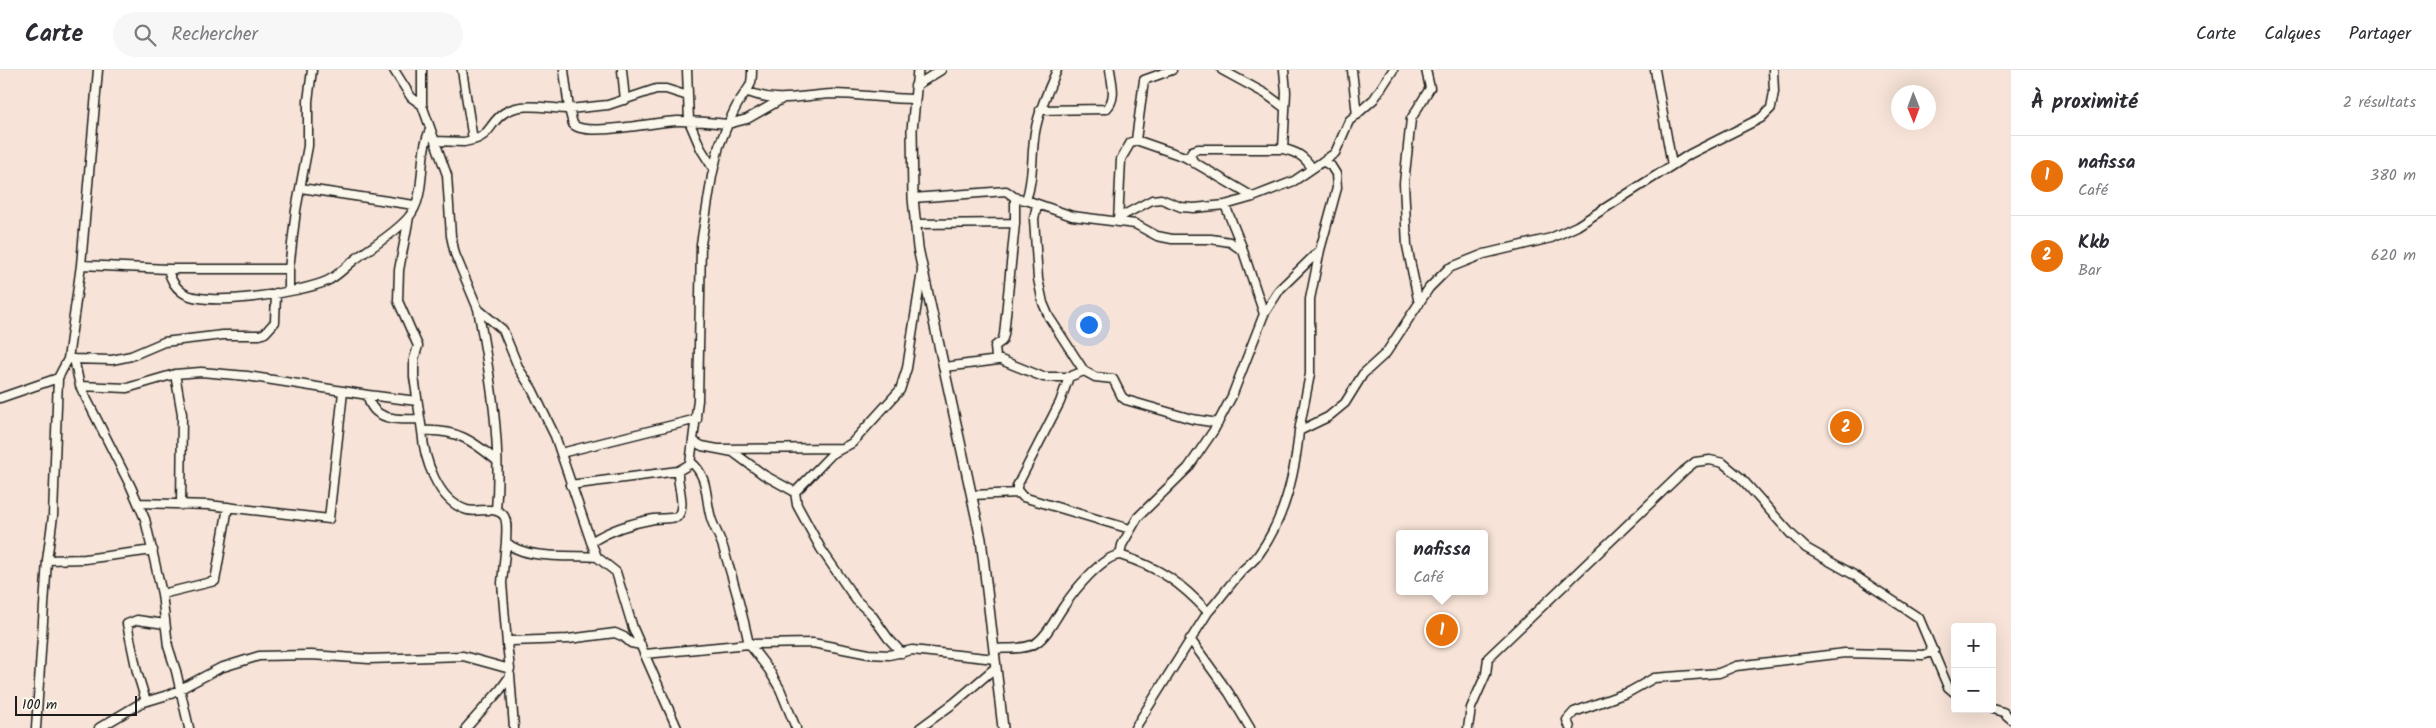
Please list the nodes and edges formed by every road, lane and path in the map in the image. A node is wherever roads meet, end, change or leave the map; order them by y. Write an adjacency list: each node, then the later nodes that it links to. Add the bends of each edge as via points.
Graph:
1 (98, 70): 59 (street)
2 (312, 70): 45 (street, via 308,146)
3 (394, 70): 28 (street, via 411,97)
4 (422, 70): 28 (street)
5 (462, 70): 36 (street)
6 (564, 70): 30 (street)
7 (622, 70): 26 (street)
8 (687, 70): 24 (street)
9 (752, 70): 23 (street, via 752,84)
10 (918, 70): 22 (street)
11 (941, 70): 22 (street)
12 (1057, 70): 31 (street)
13 (1110, 70): 31 (street, via 1113,96 1111,105 1106,109)
14 (1172, 70): 37 (street, via 1148,77 1142,83)
15 (1222, 70): 29 (street)
16 (1284, 70): 29 (street)
17 (1352, 70): 32 (street)
18 (1393, 70): 32 (street, via 1374,99)
19 (1426, 70): 65 (street, via 1430,88 1411,119 1403,195 1407,246)
20 (1655, 70): 42 (street)
21 (1773, 70): 42 (street, via 1771,108 1761,118)
22 (915, 86): 25 (street)
23 (748, 92): 27 (street); 34 (street, via 742,96)
24 (688, 96): 26 (street, via 663,88); 33 (street)
25 (914, 99): 27 (street, via 833,94); 47 (street)
26 (625, 100): 30 (street)
27 (782, 100): 34 (street, via 747,119)
28 (422, 105): 35 (street)
29 (1286, 108): 39 (street)
30 (569, 109): 33 (street, via 573,124 581,129 632,128); 36 (street, via 521,107 505,112 486,134)
31 (1040, 110): 49 (street)
32 (1357, 115): 40 (street, via 1349,121 1335,153)
33 (689, 121): 34 (street); 43 (street, via 701,150)
34 (728, 124): 43 (street)
35 (430, 130): 38 (street); 50 (street)
36 (473, 140): 38 (street)
37 (1136, 140): 41 (street); 54 (street, via 1130,142 1122,154)
38 (435, 141): 66 (street, via 447,175 451,236)
39 (1283, 149): 41 (street, via 1198,149 1190,155); 44 (street, via 1296,152)
40 (1323, 161): 44 (street); 57 (street, via 1336,174 1337,188)
41 (1194, 163): 48 (street)
42 (1672, 165): 65 (street, via 1577,226 1551,238 1484,254 1449,268 1429,288)
43 (714, 168): 81 (street, via 701,244)
44 (1312, 168): 48 (street, via 1294,181)
45 (300, 188): 50 (street); 62 (street)
46 (1015, 197): 47 (street, via 1006,191); 49 (street); 55 (street)
47 (913, 198): 56 (street)
48 (1253, 198): 52 (street)
49 (1026, 200): 51 (street)
50 (414, 205): 53 (street)
51 (1037, 205): 54 (street, via 1072,216); 71 (street, via 1034,219 1043,303)
52 (1225, 205): 54 (street, via 1182,207 1156,199); 58 (street)
53 (409, 217): 63 (street, via 331,278); 79 (street, via 399,270 398,301 418,346 414,366)
54 (1118, 220): 58 (street, via 1135,224 1157,236 1230,242)
55 (1015, 223): 56 (street); 69 (street, via 1004,335 995,349)
56 (915, 224): 60 (street)
57 (1320, 250): 67 (street, via 1280,289); 84 (street, via 1310,299 1310,374)
58 (1243, 251): 67 (street)
59 (81, 266): 61 (street); 68 (street)
60 (922, 266): 70 (street); 86 (street, via 904,381 900,390)
61 (168, 269): 62 (street); 64 (street, via 182,292 200,299)
62 (289, 269): 63 (street)
63 (289, 290): 64 (street)
64 (276, 293): 68 (street, via 275,322 260,335 164,342 118,360)
65 (1420, 304): 84 (street, via 1386,353 1363,374 1345,403 1328,418)
66 (478, 309): 88 (street, via 503,330); 89 (street)
67 (1264, 314): 82 (street, via 1247,362)
68 (71, 359): 74 (street); 75 (street)
69 (998, 360): 70 (street); 73 (street, via 1043,377)
70 (946, 367): 95 (street)
71 (1084, 371): 73 (street); 82 (street, via 1096,377 1113,379 1126,400)
72 (175, 374): 75 (street, via 127,388); 76 (street, via 201,372 247,376); 97 (street, via 182,414)
73 (1069, 377): 94 (street, via 1060,402 1017,486)
74 (58, 378): 78 (street); 106 (street, via 53,516)
75 (80, 386): 96 (street)
76 (343, 392): 77 (street); 98 (street, via 329,520)
77 (368, 395): 79 (street); 80 (street, via 371,406 383,417)
78 (0, 398)
79 (417, 401): 80 (street)
80 (420, 419): 83 (street)
81 (697, 419): 85 (street); 88 (street)
82 (1218, 423): 100 (street, via 1188,468)
83 (422, 431): 89 (street, via 464,436); 99 (street, via 428,462 440,488 452,501 467,510)
84 (1299, 431): 108 (street, via 1291,485 1274,528 1258,555)
85 (693, 441): 87 (street); 90 (street)
86 (846, 448): 87 (street); 93 (street, via 832,454)
87 (720, 449): 93 (street, via 733,452 764,475)
88 (561, 453): 92 (street)
89 (497, 461): 99 (street)
90 (691, 462): 91 (street); 113 (street, via 705,481 710,518 729,567)
91 (678, 471): 92 (street); 102 (street, via 677,486 682,506 677,517 622,526)
92 (570, 485): 102 (street)
93 (795, 492): 116 (street, via 803,517 844,584)
94 (1018, 493): 95 (street); 100 (street)
95 (972, 495): 114 (street, via 981,539)
96 (139, 503): 97 (street, via 173,502); 103 (street)
97 (181, 505): 98 (street)
98 (228, 507): 107 (street, via 215,581)
99 (496, 510): 101 (street, via 504,515)
100 (1130, 529): 104 (street)
101 (506, 542): 105 (street, via 517,550); 111 (street, via 502,583)
102 (591, 542): 105 (street)
103 (153, 550): 106 (street, via 85,559); 107 (street)
104 (1120, 556): 108 (street, via 1143,563 1174,580); 114 (street, via 1097,567 1036,643)
105 (597, 557): 112 (street, via 616,572)
106 (47, 560): 126 (street)
107 (162, 594): 109 (street)
108 (1208, 612): 110 (street)
109 (165, 624): 120 (street); 122 (street, via 137,620 127,624)
110 (1190, 639): 135 (street); 136 (street)
111 (507, 644): 112 (street, via 518,640 568,639 614,633 631,643); 119 (street)
112 (641, 644): 117 (street)
113 (749, 644): 116 (street, via 813,643 852,653); 117 (street); 132 (street, via 780,689)
114 (994, 649): 118 (street)
115 (1934, 651): 121 (street); 125 (street, via 1919,618 1806,548 1723,463 1710,460 1696,462 1638,512 1488,658 1486,674 1471,708); 137 (street, via 1923,655 1845,654 1736,666 1719,673 1654,678 1629,692 1574,712 1568,720)
116 (902, 653): 118 (street, via 935,651)
117 (645, 654): 131 (street)
118 (996, 663): 133 (street, via 954,703); 134 (street)
119 (510, 672): 120 (street, via 463,656 369,659 266,656 220,668); 129 (street, via 500,690); 130 (street)
120 (180, 689): 122 (street); 128 (street)
121 (1951, 689)
122 (146, 701): 127 (street)
123 (1996, 709): 124 (street)
124 (2011, 718)
125 (1467, 727)
126 (36, 728)
127 (99, 728)
128 (189, 728)
129 (466, 728)
130 (514, 728)
131 (677, 728)
132 (796, 728)
133 (920, 728)
134 (1003, 728)
135 (1135, 728)
136 (1250, 728)
137 (1570, 728)

